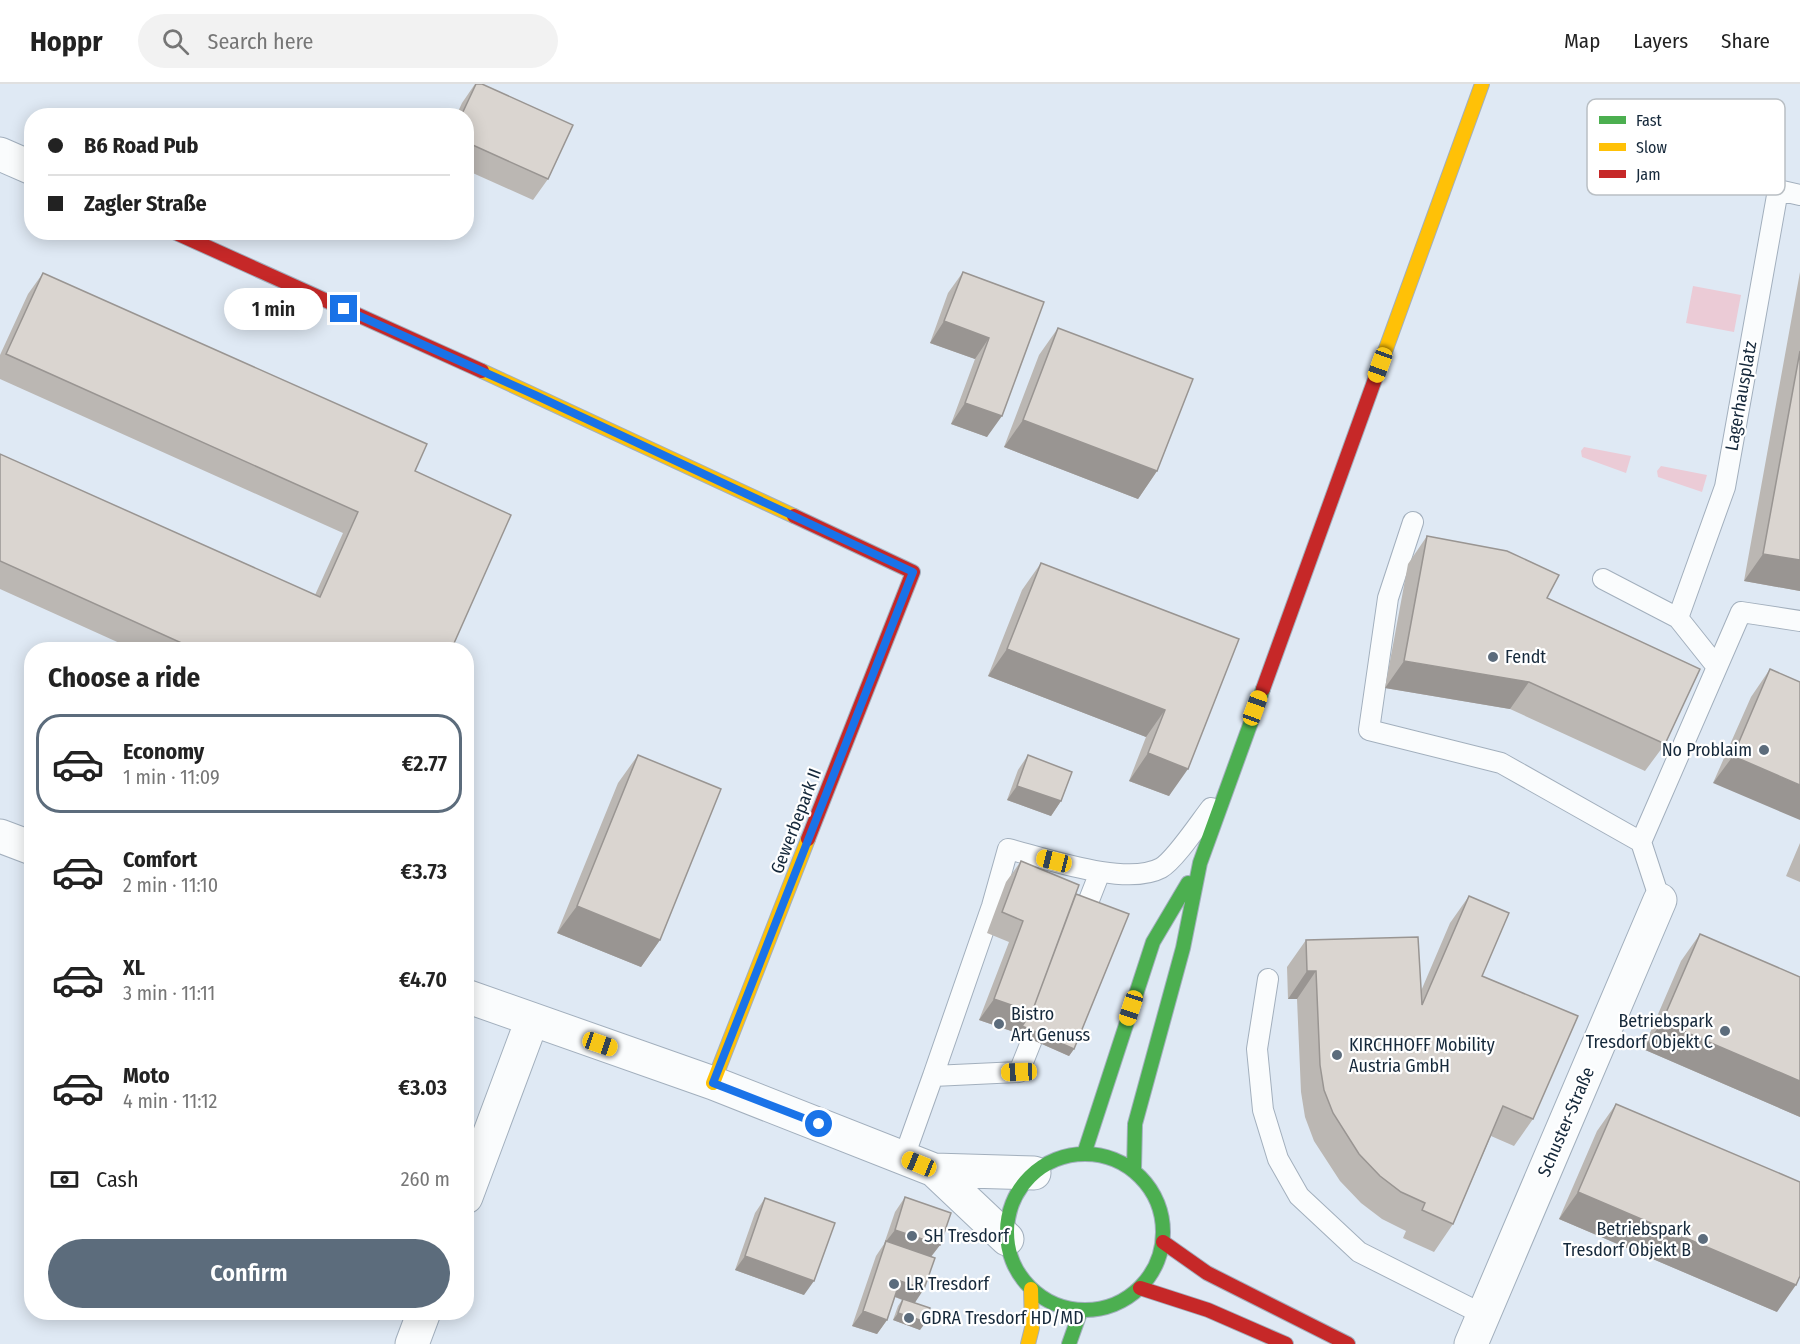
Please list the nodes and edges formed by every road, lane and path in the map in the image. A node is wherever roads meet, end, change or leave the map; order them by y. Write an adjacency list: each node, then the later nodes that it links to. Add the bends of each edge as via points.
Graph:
1 (1482, 84): 13 (main road)
2 (0, 154): 3 (street)
3 (24, 164)
4 (1785, 192): 6 (lane, Lagerhausplatz)
5 (1777, 195): 10 (lane, Lagerhausplatz, via 1725,487)
6 (1800, 195)
7 (192, 240): 26 (main road, Gewerbepark II, via 913,572)
8 (1413, 522): 15 (lane, via 1388,598 1369,730 1501,763)
9 (1603, 579): 10 (lane)
10 (1678, 618): 12 (lane)
11 (1800, 621): 12 (lane, via 1742,612)
12 (1717, 667): 15 (lane)
13 (1224, 792): 17 (main road); 18 (lane, via 1163,867 1130,874)
14 (0, 836): 16 (street)
15 (1641, 842): 19 (lane)
16 (24, 845)
17 (1200, 863): 27 (main road, via 1153,942); 30 (main road, via 1184,948 1136,1124)
18 (1100, 872): 20 (lane); 25 (lane, via 1008,849)
19 (1660, 900): 39 (street, Schuster-Straße)
20 (1073, 939)
21 (1268, 979): 39 (lane, via 1257,1049 1263,1110 1278,1159 1299,1196 1359,1252)
22 (1050, 995): 25 (lane, via 1019,1072)
23 (474, 999): 24 (street)
24 (532, 1020): 26 (street); 32 (street)
25 (933, 1076): 28 (lane)
26 (713, 1083): 28 (street)
27 (1084, 1154): 30 (main road, via 1110,1158); 31 (main road, via 1049,1162)
28 (904, 1157): 29 (street)
29 (934, 1170): 31 (street); 33 (street)
30 (1134, 1170): 34 (main road, via 1146,1181 1158,1203 1164,1226)
31 (1034, 1173): 33 (main road, via 1012,1202)
32 (474, 1176)
33 (1007, 1239): 35 (main road, via 1019,1274)
34 (1163, 1242): 36 (main road, via 1156,1267); 44 (main road, via 1207,1273)
35 (1031, 1288): 37 (main road, via 1045,1300); 41 (main road, via 1032,1328)
36 (1140, 1288): 37 (main road, via 1113,1305); 43 (main road, via 1208,1310)
37 (1081, 1310): 42 (main road)
38 (421, 1320): 40 (street)
39 (1477, 1330)
40 (412, 1344)
41 (1028, 1344)
42 (1069, 1344)
43 (1286, 1344)
44 (1348, 1344)

